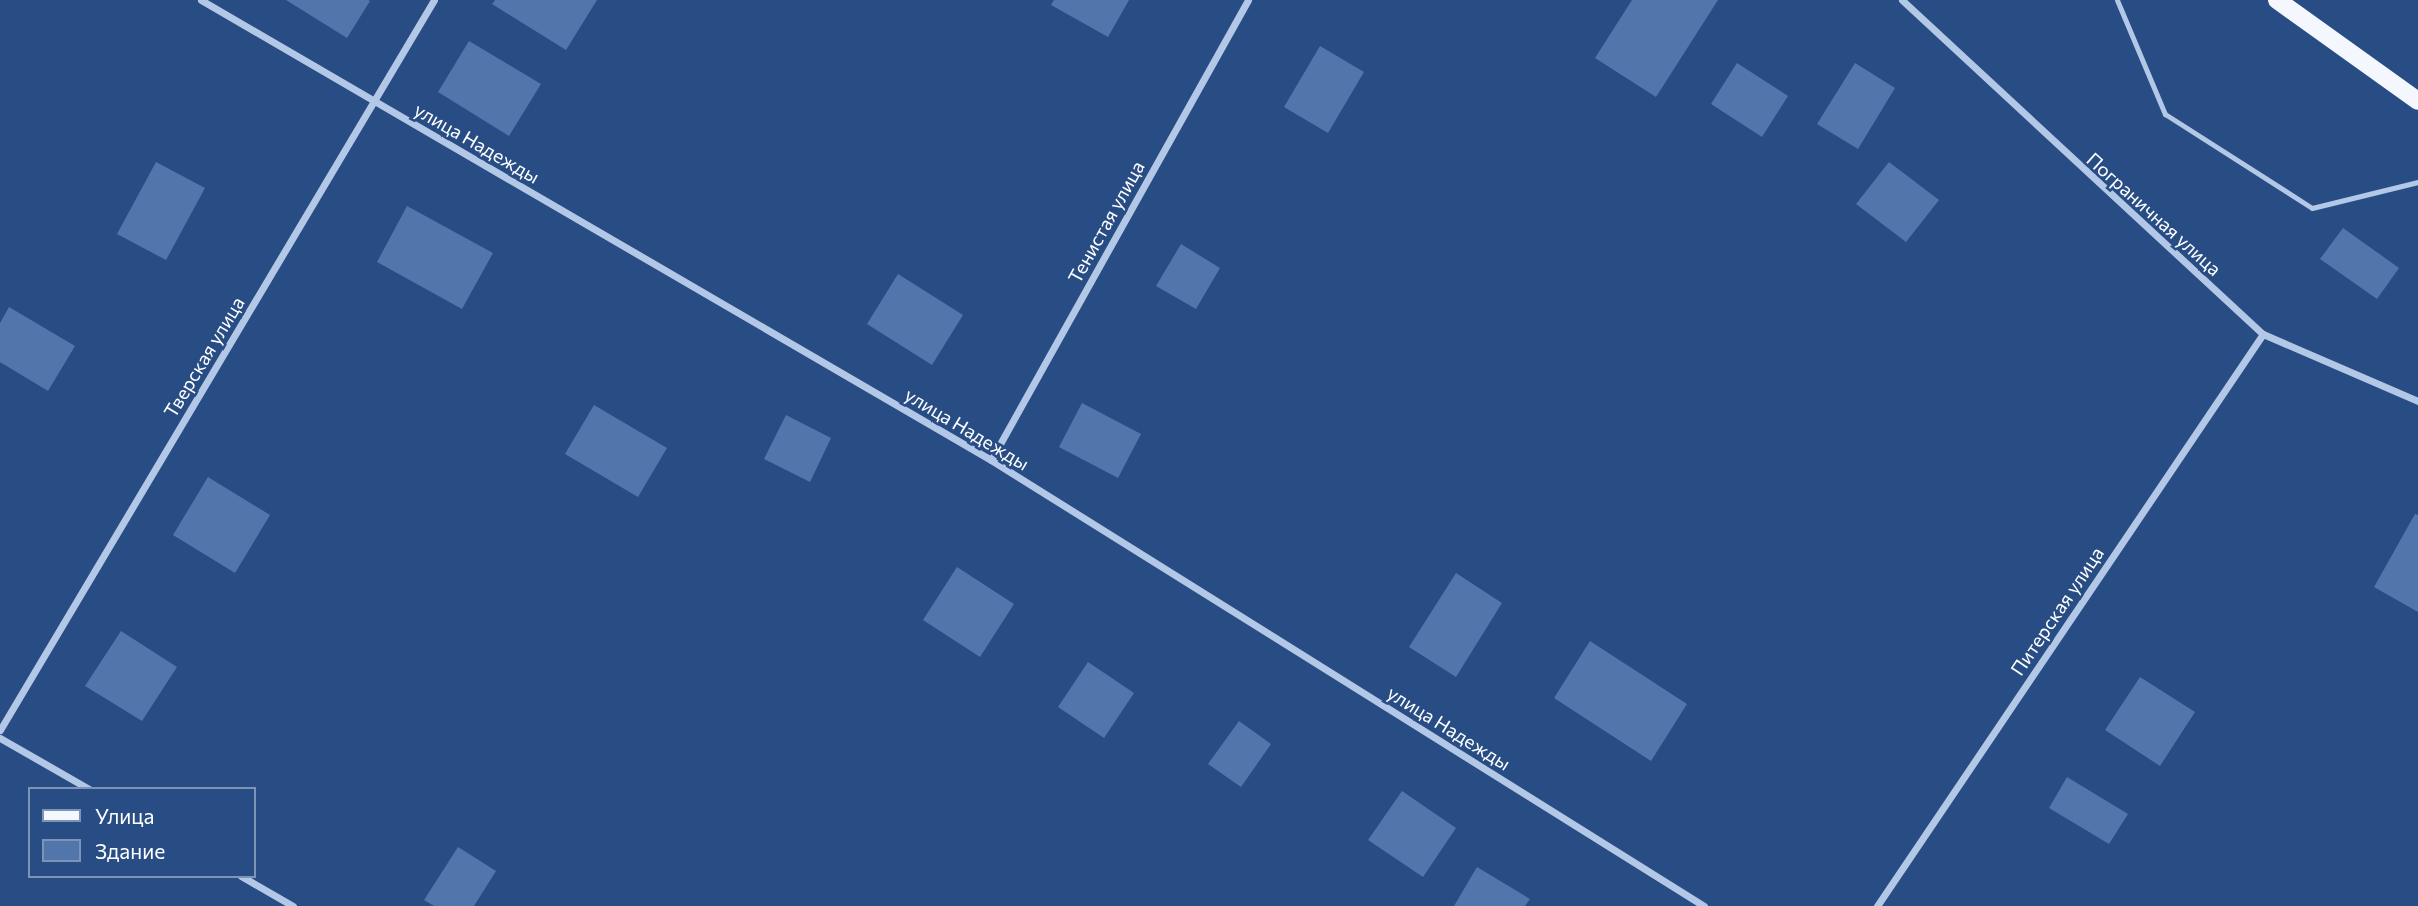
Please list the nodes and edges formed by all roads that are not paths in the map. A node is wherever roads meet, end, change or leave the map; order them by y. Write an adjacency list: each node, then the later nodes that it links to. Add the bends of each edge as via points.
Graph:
1 (201, 0): 8 (street, улица Надежды)
2 (435, 0): 8 (street, Тверская улица)
3 (1248, 0): 12 (street, Тенистая улица)
4 (1902, 0): 10 (street, Пограничная улица)
5 (2117, 0): 9 (lane, via 2165,114 2312,208)
6 (2277, 0): 7 (main road)
7 (2418, 100)
8 (374, 102): 12 (street, улица Надежды); 13 (street, Тверская улица)
9 (2418, 182)
10 (2263, 334): 11 (street, Пограничная улица); 19 (street, Питерская улица)
11 (2418, 401)
12 (991, 460): 18 (street, улица Надежды)
13 (0, 730)
14 (0, 738): 15 (street)
15 (86, 787)
16 (244, 878): 17 (street)
17 (293, 906)
18 (1704, 906)
19 (1877, 906)

